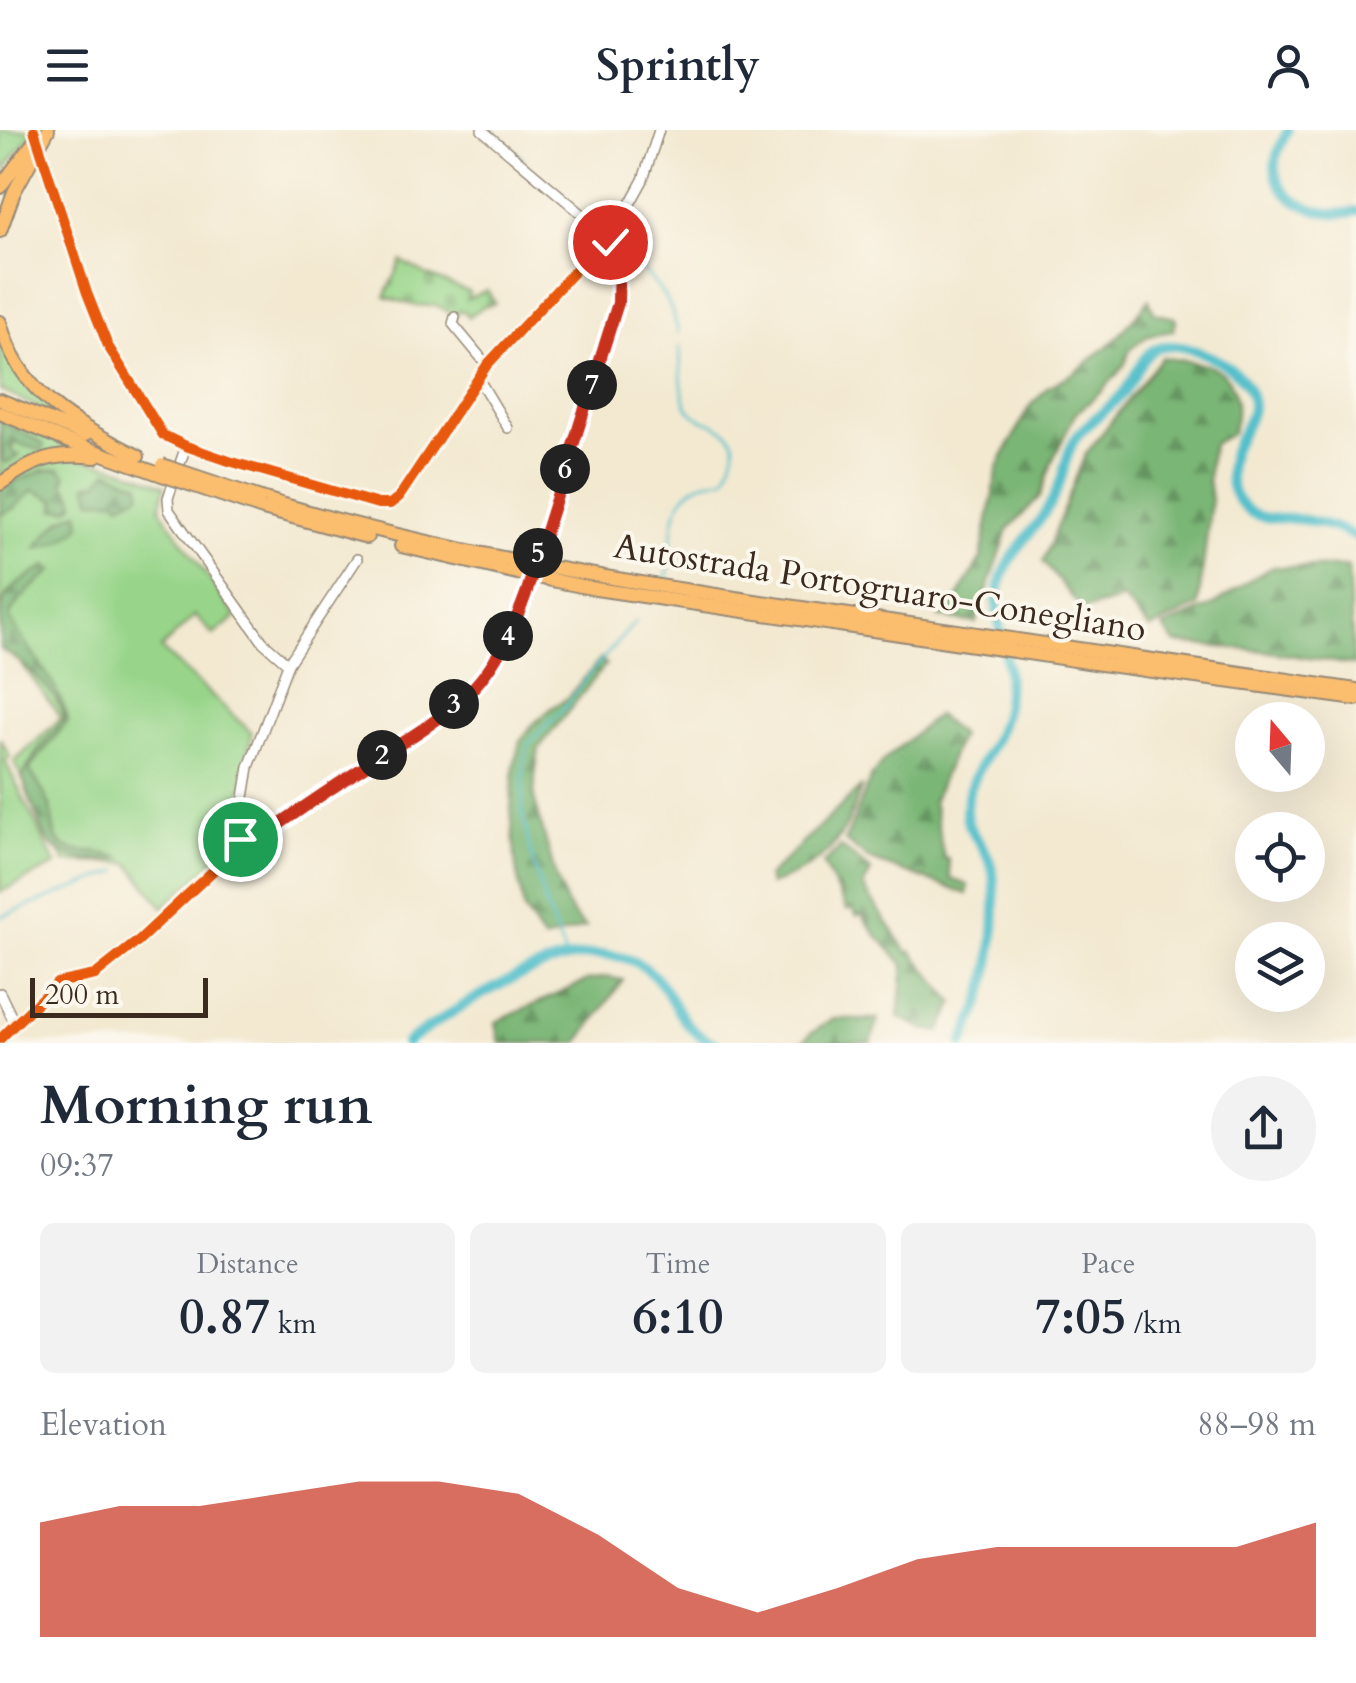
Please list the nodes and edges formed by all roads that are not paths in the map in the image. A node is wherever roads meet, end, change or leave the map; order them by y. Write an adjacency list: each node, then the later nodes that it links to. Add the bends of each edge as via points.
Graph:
1 (41, 130): 5 (highway); 6 (highway); 7 (highway)
2 (482, 130): 8 (street)
3 (659, 130): 8 (street, via 643,180)
4 (42, 152): 16 (street, via 108,346 163,435)
5 (0, 187)
6 (0, 204)
7 (0, 230)
8 (611, 236): 11 (street); 24 (street, bridge, via 619,259 618,303 527,591 504,644 480,681 433,723)
9 (455, 317): 11 (street, via 453,324)
10 (0, 322): 17 (highway, via 23,374 46,400)
11 (487, 364): 12 (street)
12 (478, 378): 15 (street); 16 (street, via 390,504)
13 (0, 400): 17 (highway, Autostrada Portogruaro-Conegliano)
14 (0, 412): 17 (highway, Autostrada Portogruaro-Conegliano)
15 (508, 428)
16 (186, 446): 20 (street, via 169,510 264,642)
17 (138, 462): 18 (highway, via 65,455 32,463); 21 (highway, Autostrada Portogruaro-Conegliano, bridge, via 317,524 596,589 636,588)
18 (0, 484)
19 (356, 559): 20 (street)
20 (288, 664): 24 (street, via 249,767 241,816)
21 (1190, 670): 22 (highway, Autostrada Portogruaro-Conegliano); 23 (highway, Autostrada Portogruaro-Conegliano)
22 (1356, 690)
23 (1356, 699)
24 (245, 849): 26 (street, via 95,975 57,983)
25 (0, 993): 26 (street)
26 (15, 1024): 27 (street)
27 (0, 1038)

